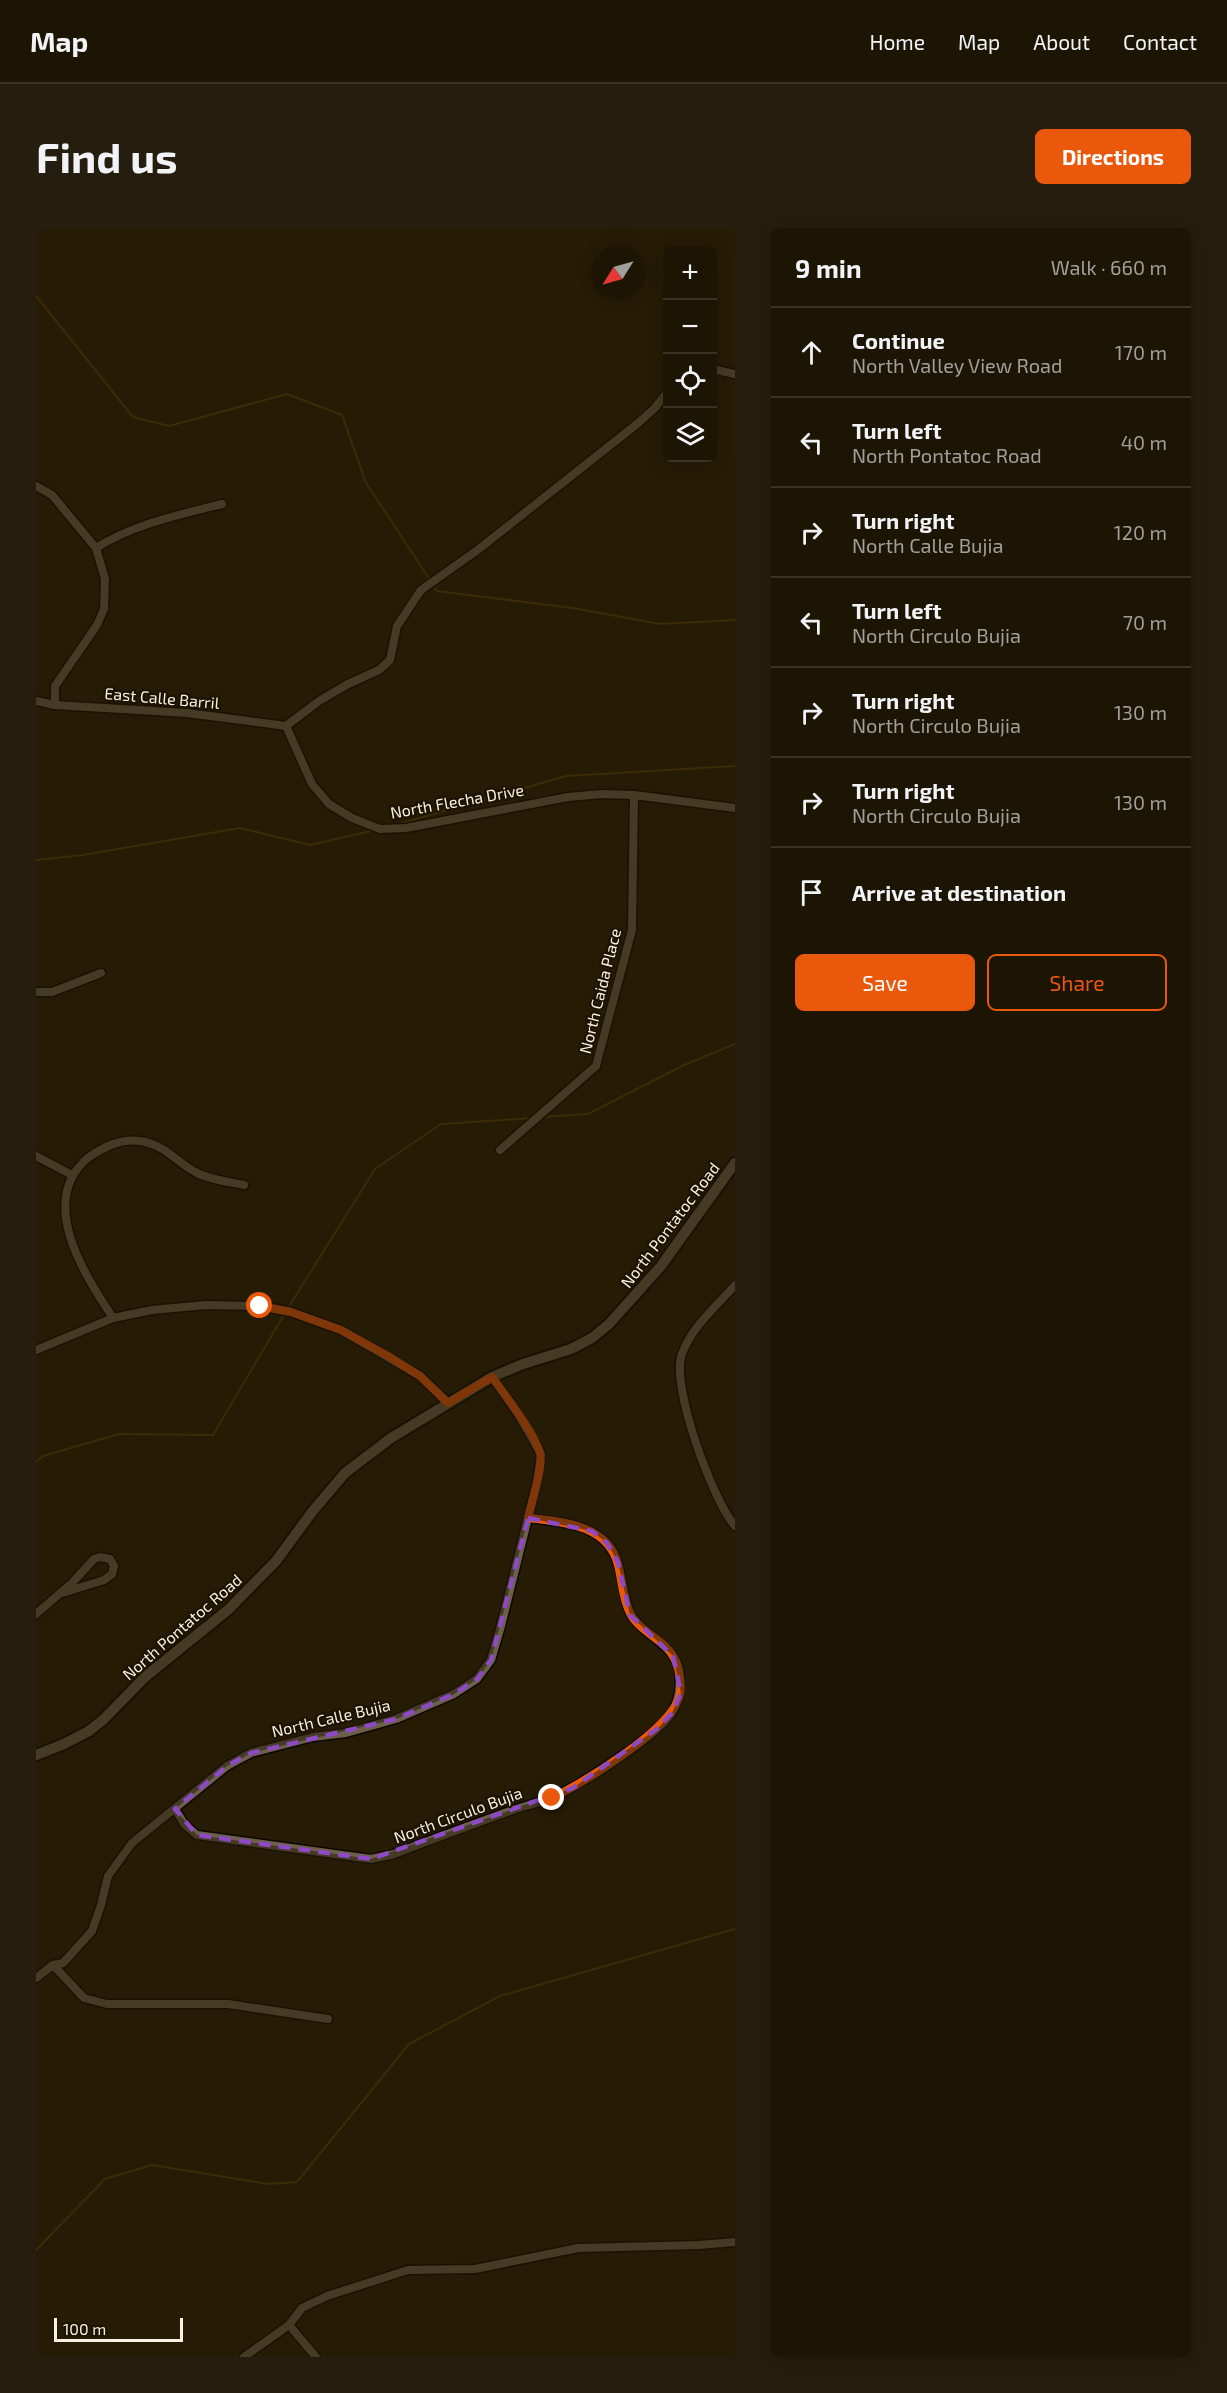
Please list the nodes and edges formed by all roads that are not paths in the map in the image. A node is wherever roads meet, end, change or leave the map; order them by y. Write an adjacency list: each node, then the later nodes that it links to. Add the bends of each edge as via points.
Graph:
1 (717, 370): 2 (street)
2 (735, 374)
3 (663, 398): 9 (street, via 637,424 421,590 397,626 390,660 379,670 348,684)
4 (36, 486): 6 (street, via 52,495)
5 (222, 504): 6 (street, via 145,525)
6 (96, 548): 8 (street, via 105,579 104,609 55,686)
7 (36, 700): 8 (street, East Calle Barril)
8 (55, 705): 9 (street, East Calle Barril, via 187,713)
9 (286, 726): 10 (street, North Flecha Drive, via 312,784 329,804 380,829 406,828 568,797)
10 (634, 795): 11 (street, North Flecha Drive); 14 (street, North Caida Place, via 632,930 596,1066)
11 (735, 808)
12 (101, 973): 13 (street, via 52,992)
13 (36, 992)
14 (500, 1150)
15 (36, 1156): 17 (street)
16 (735, 1163): 22 (street, North Pontatoc Road, via 661,1266 609,1324 571,1349)
17 (70, 1174): 18 (street, via 102,1148 138,1140 166,1149 199,1174); 20 (street, via 62,1221 69,1246)
18 (244, 1185)
19 (735, 1285): 25 (street, via 694,1329 681,1356 682,1388 692,1432 715,1493)
20 (113, 1318): 21 (street); 23 (street, via 173,1306 260,1306 291,1312 341,1330 388,1356 420,1376)
21 (36, 1350)
22 (492, 1377): 23 (street, North Pontatoc Road); 24 (street, North Calle Bujia, via 541,1454)
23 (448, 1403): 28 (street, North Pontatoc Road, via 391,1438 345,1473 253,1586 145,1677 104,1719 73,1740)
24 (528, 1518): 29 (street, North Calle Bujia, via 491,1659 477,1679 454,1694 396,1719 251,1753 226,1766); 29 (street, North Circulo Bujia, via 573,1524 592,1531 607,1543 618,1562 630,1615 663,1644 679,1669 681,1693 672,1713 658,1728 590,1777 552,1798 371,1859 197,1835)
25 (735, 1526)
26 (59, 1594): 26 (street, via 104,1580 112,1574 114,1566 110,1559 94,1559); 27 (street)
27 (36, 1614)
28 (36, 1755)
29 (175, 1809): 30 (street, North Calle Bujia, via 132,1843 108,1876 92,1931 63,1963)
30 (53, 1965): 31 (street, North Calle Bujia); 32 (street, via 84,1998 107,2004 228,2004)
31 (36, 1978)
32 (328, 2019)
33 (735, 2242): 34 (street, via 578,2248 475,2270 408,2270 327,2296 302,2308)
34 (289, 2325): 35 (street); 36 (street)
35 (244, 2357)
36 (316, 2357)

